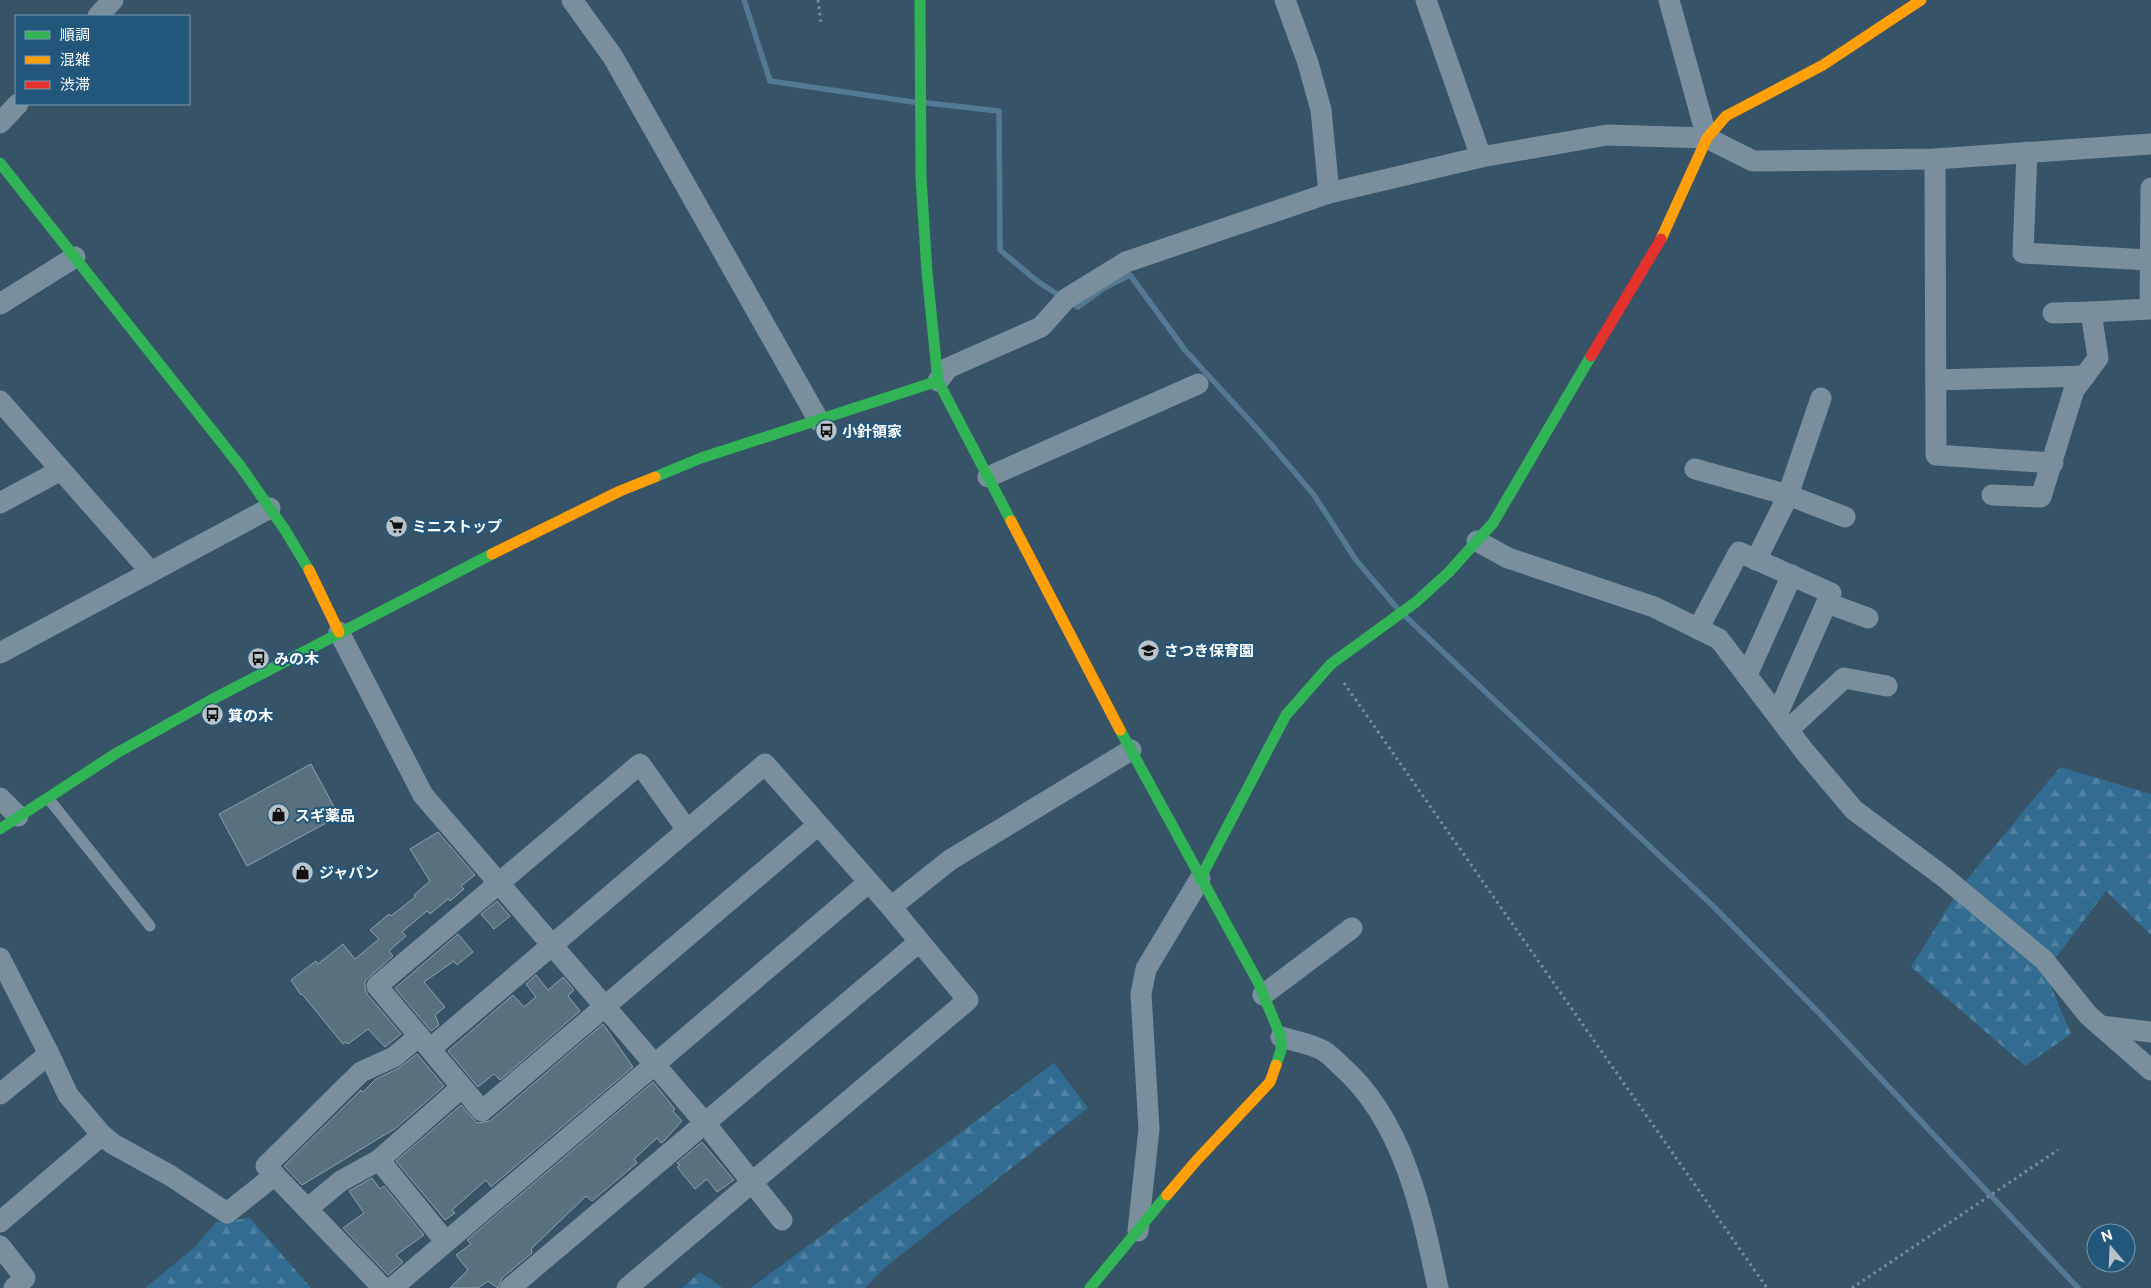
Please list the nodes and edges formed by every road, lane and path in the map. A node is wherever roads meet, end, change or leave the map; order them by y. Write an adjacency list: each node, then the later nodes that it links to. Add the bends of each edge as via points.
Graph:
1 (113, 0): 9 (street)
2 (572, 0): 32 (street, via 613,57)
3 (818, 0): 10 (path)
4 (920, 0): 28 (street, via 921,177)
5 (1285, 0): 20 (street, via 1321,110)
6 (1426, 0): 16 (street)
7 (1669, 0): 13 (street)
8 (1921, 0): 13 (street, via 1823,65 1726,116)
9 (99, 15)
10 (821, 23)
11 (17, 105): 12 (street)
12 (0, 123)
13 (1708, 138): 16 (street, via 1607,135); 17 (street, via 1753,160); 42 (street, via 1667,228 1493,523)
14 (2151, 144): 15 (street)
15 (2027, 152): 17 (street); 22 (street, via 2023,253)
16 (1481, 157): 20 (street)
17 (1935, 159): 27 (street)
18 (0, 163): 21 (street)
19 (2151, 188): 22 (street)
20 (1329, 193): 28 (street, via 1126,262 1066,299 1041,327 948,368)
21 (75, 257): 23 (street); 40 (street, via 234,457)
22 (2149, 260): 24 (street, via 2150,309)
23 (0, 304)
24 (2091, 312): 25 (street); 26 (street, via 2098,358)
25 (2053, 313)
26 (2084, 376): 27 (street); 33 (street, via 2074,390)
27 (1936, 380): 33 (street, via 1936,455)
28 (938, 381): 32 (street); 36 (street)
29 (1198, 384): 36 (street)
30 (1820, 398): 37 (street)
31 (0, 401): 35 (street)
32 (818, 421): 49 (street, via 701,458 620,492 554,522)
33 (2053, 463): 38 (street, via 2041,497)
34 (1695, 469): 37 (street)
35 (61, 470): 39 (street); 44 (street)
36 (988, 478): 55 (street)
37 (1788, 495): 41 (street); 43 (street)
38 (1992, 496)
39 (0, 502)
40 (270, 508): 44 (street); 49 (street)
41 (1845, 517)
42 (1477, 541): 48 (street, via 1508,558 1654,607); 51 (street, via 1416,602)
43 (1756, 560): 45 (street); 48 (street, via 1739,552)
44 (150, 572): 50 (street)
45 (1792, 576): 46 (street, via 1831,593); 52 (street)
46 (1827, 603): 47 (street); 54 (street)
47 (1868, 618)
48 (1698, 629): 52 (street, via 1719,639)
49 (339, 632): 56 (street, via 115,754); 64 (street, via 423,795)
50 (0, 652)
51 (1331, 664): 62 (street, via 1286,715); 101 (path)
52 (1747, 675): 54 (street)
53 (1887, 686): 54 (street, via 1844,678)
54 (1782, 722): 73 (street, via 1854,810 1944,877 2044,960)
55 (1131, 750): 62 (street); 65 (street, via 950,860)
56 (48, 797): 58 (street); 66 (lane)
57 (0, 798): 58 (street)
58 (18, 816): 60 (street)
59 (818, 825): 61 (street, via 765,764); 63 (street); 72 (street)
60 (0, 829)
61 (687, 830): 64 (street, via 640,764); 69 (street)
62 (1200, 879): 71 (street); 91 (street, via 1146,969 1141,994 1149,1129)
63 (869, 882): 65 (street); 78 (street)
64 (500, 883): 69 (street); 76 (street, via 377,986)
65 (891, 907): 68 (street)
66 (150, 926)
67 (1352, 928): 71 (street)
68 (919, 942): 82 (street); 87 (street, via 968,1000)
69 (552, 945): 72 (street); 76 (street)
70 (0, 958): 77 (street)
71 (1263, 995): 75 (street)
72 (604, 1007): 78 (street); 80 (street, via 482,1111)
73 (2101, 1026): 74 (street); 79 (street)
74 (2151, 1032)
75 (1281, 1037): 91 (street, via 1281,1050 1270,1082 1196,1161); 100 (street, via 1324,1050 1353,1076 1380,1113 1403,1158 1425,1227)
76 (424, 1042): 80 (street); 86 (street, via 362,1072 266,1166)
77 (49, 1054): 81 (street); 83 (street, via 68,1095)
78 (654, 1065): 82 (street); 92 (street)
79 (2151, 1070)
80 (462, 1087): 85 (street)
81 (0, 1094)
82 (705, 1123): 87 (street); 97 (street)
83 (102, 1135): 86 (street, via 227,1213); 90 (street)
84 (2058, 1150): 102 (path)
85 (379, 1160): 88 (street, via 341,1181); 92 (street)
86 (275, 1176): 88 (street)
87 (752, 1181): 89 (street); 98 (street)
88 (307, 1209): 95 (street)
89 (782, 1220)
90 (0, 1222)
91 (1138, 1231): 99 (street)
92 (446, 1242): 96 (street)
93 (0, 1246): 94 (street, via 25,1278)
94 (20, 1286)
95 (383, 1288)
96 (392, 1288)
97 (510, 1288)
98 (626, 1288)
99 (1090, 1288)
100 (1438, 1288)
101 (1767, 1288)
102 (1852, 1288)

